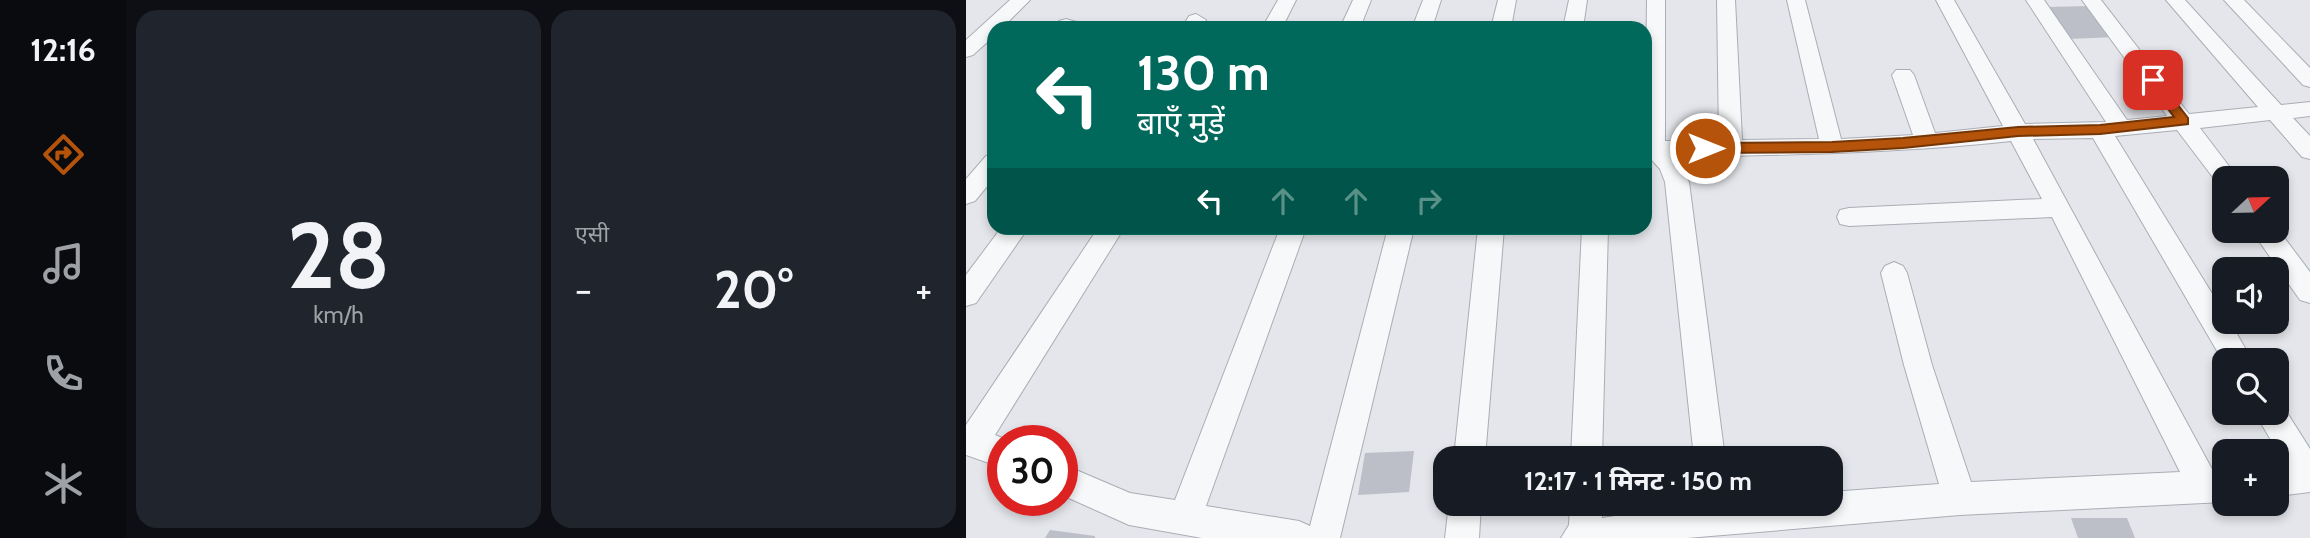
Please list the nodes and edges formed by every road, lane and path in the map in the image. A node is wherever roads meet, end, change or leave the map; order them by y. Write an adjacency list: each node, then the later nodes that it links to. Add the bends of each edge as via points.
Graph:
1 (1021, 0): 15 (street)
2 (1287, 0): 16 (street)
3 (1362, 0): 17 (street)
4 (1432, 0): 18 (street)
5 (1507, 0): 19 (street)
6 (1578, 0): 20 (street)
7 (1656, 0): 25 (street)
8 (1726, 0): 34 (street)
9 (1796, 0): 32 (street)
10 (1945, 0): 30 (street)
11 (2035, 0): 29 (street)
12 (2091, 0): 28 (street)
13 (2175, 0): 27 (street)
14 (2233, 0): 24 (street)
15 (998, 21)
16 (1276, 21)
17 (1353, 21)
18 (1424, 21)
19 (1502, 21)
20 (1574, 21)
21 (987, 32): 22 (street)
22 (966, 51)
23 (1903, 75): 31 (street)
24 (2310, 80)
25 (1652, 99)
26 (2310, 109): 27 (street)
27 (2274, 112): 28 (street); 36 (street)
28 (2183, 121): 29 (street); 38 (street)
29 (2110, 128): 30 (street); 52 (street)
30 (2018, 132): 31 (street); 40 (street)
31 (1927, 142): 32 (street)
32 (1832, 147): 34 (street)
33 (1652, 148): 34 (street)
34 (1731, 148)
35 (1652, 150): 57 (street, via 1670,165 1677,182)
36 (2310, 151)
37 (986, 165): 39 (street)
38 (2217, 166)
39 (966, 195)
40 (2059, 207): 41 (street); 61 (street)
41 (1849, 216)
42 (1010, 235): 51 (street)
43 (1106, 235): 54 (street)
44 (1290, 235): 69 (street)
45 (1399, 235): 72 (street)
46 (1490, 235): 55 (street)
47 (1595, 235): 56 (street)
48 (2274, 243): 50 (street)
49 (1894, 273): 64 (street)
50 (2310, 292)
51 (966, 295)
52 (2231, 348)
53 (2277, 425): 59 (street)
54 (970, 440): 58 (street)
55 (1470, 446)
56 (1587, 446)
57 (1708, 446)
58 (987, 447)
59 (2309, 477): 60 (street)
60 (2289, 480)
61 (2212, 482)
62 (1078, 487): 69 (street, via 1129,509)
63 (2212, 487): 64 (street)
64 (1960, 499): 65 (street)
65 (1843, 504)
66 (1464, 516): 73 (street)
67 (1586, 516): 70 (street)
68 (1686, 516): 70 (street)
69 (1185, 518): 71 (street)
70 (1585, 537): 74 (street)
71 (1299, 538)
72 (1324, 538)
73 (1462, 538)
74 (1578, 538)

